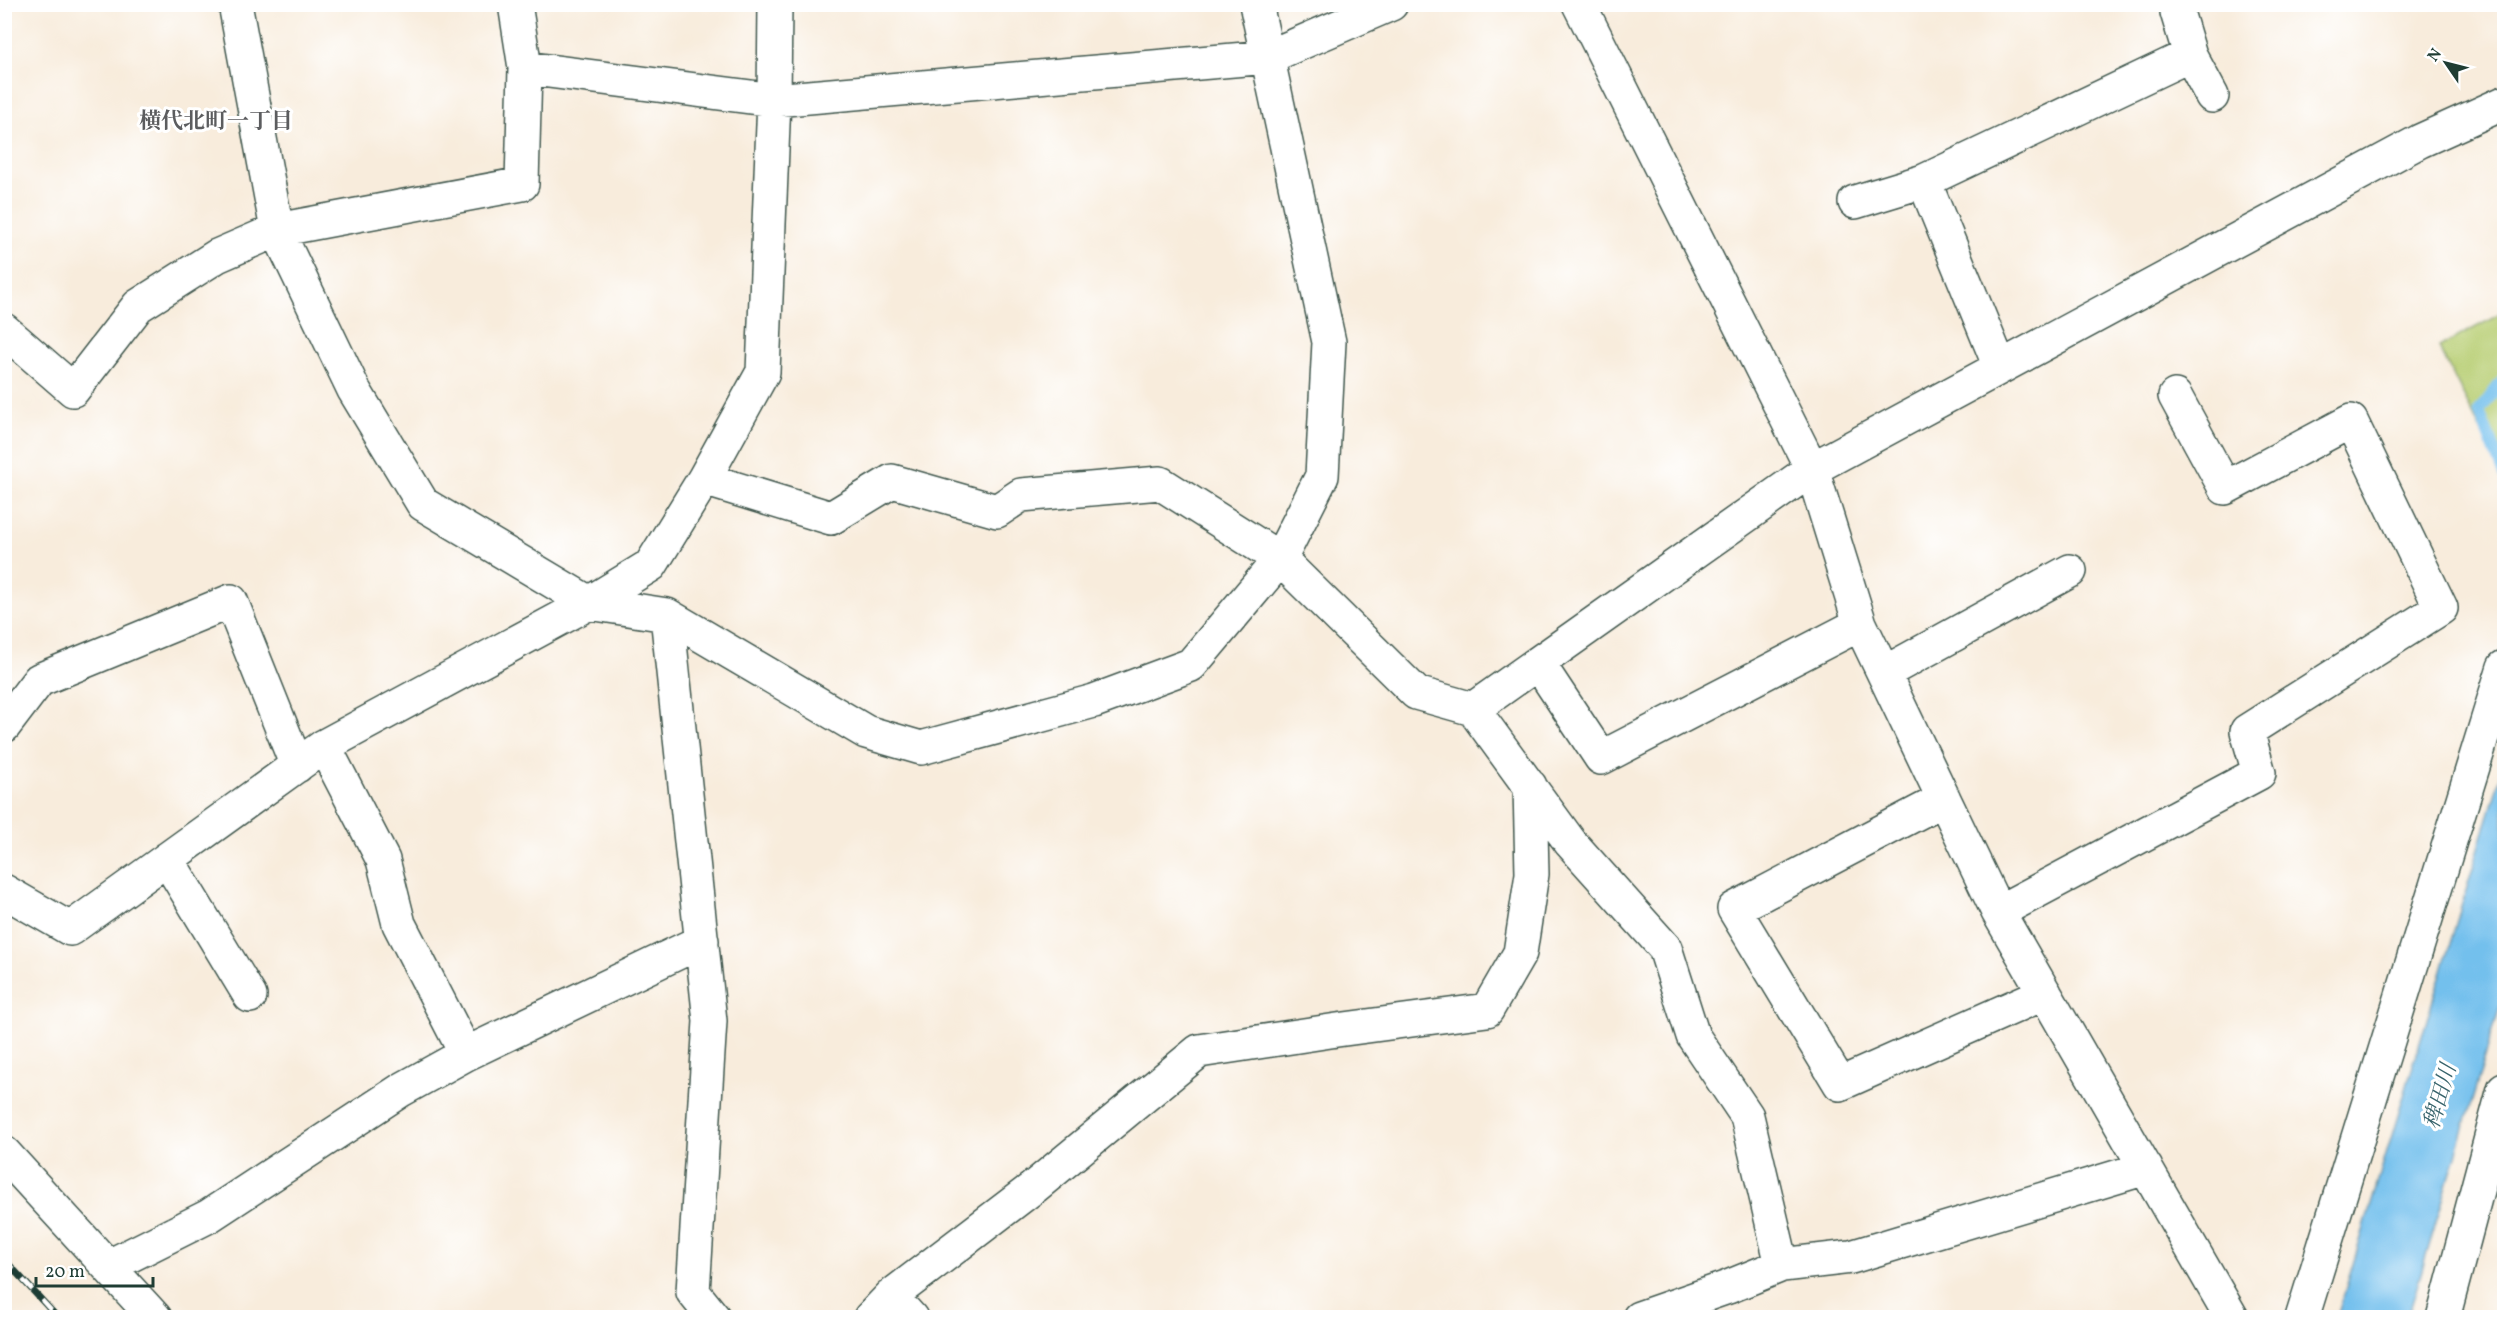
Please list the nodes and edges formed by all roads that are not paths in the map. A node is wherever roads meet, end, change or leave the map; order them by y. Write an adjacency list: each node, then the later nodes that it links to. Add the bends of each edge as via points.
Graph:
1 (235, 4): 16 (street)
2 (515, 4): 10 (street)
3 (775, 4): 12 (street)
4 (1256, 4): 9 (street)
5 (1391, 4): 9 (street)
6 (1579, 4): 20 (street)
7 (2177, 12): 8 (street)
8 (2190, 55): 11 (street); 14 (street)
9 (1268, 57): 12 (street); 22 (street, via 1329,342 1322,476)
10 (525, 68): 12 (street); 16 (street, via 522,184)
11 (2212, 96)
12 (774, 100): 21 (street, via 763,372)
13 (2505, 103): 18 (street, via 2420,141)
14 (1924, 181): 15 (street); 18 (street)
15 (1855, 202)
16 (277, 230): 17 (street, via 217,256 138,306 73,390); 24 (street, via 354,390 423,504)
17 (4, 330)
18 (2000, 367): 20 (street)
19 (2175, 396): 38 (street, via 2225,488 2351,421 2441,608 2247,731 2259,773)
20 (1812, 469): 26 (street); 27 (street)
21 (704, 479): 22 (street, via 831,518 892,481 997,512 1021,495 1160,483); 24 (street, via 651,565)
22 (1280, 559): 25 (street, via 1191,665 1094,700 921,748 866,732); 30 (street, via 1416,693)
23 (2070, 571): 29 (street)
24 (589, 603): 25 (street); 32 (street)
25 (667, 615): 39 (street)
26 (1860, 624): 27 (street, via 1601,758); 29 (street)
27 (1538, 663): 30 (street)
28 (2505, 666): 53 (street)
29 (1884, 674): 35 (street)
30 (1473, 709): 34 (street)
31 (4, 726): 33 (street, via 39,680 231,601)
32 (324, 746): 33 (street); 42 (street, via 383,860 399,924)
33 (297, 766): 36 (street)
34 (1530, 786): 46 (street, via 1570,842 1665,948 1693,1036 1747,1116); 48 (street, via 1533,874 1520,953 1487,1010 1199,1051)
35 (1944, 799): 38 (street); 40 (street, via 1734,909 1840,1084)
36 (167, 859): 37 (street, via 70,929); 41 (street)
37 (4, 891)
38 (1998, 912): 40 (street)
39 (702, 941): 42 (street); 50 (street, via 710,1022 693,1292)
40 (2045, 993): 45 (street)
41 (250, 996)
42 (466, 1054): 47 (street, via 400,1090 208,1216)
43 (2505, 1089): 54 (street)
44 (4, 1152): 47 (street)
45 (2146, 1168): 46 (street, via 1851,1257); 52 (street)
46 (1782, 1265): 51 (street)
47 (109, 1266): 49 (street)
48 (891, 1310)
49 (155, 1317)
50 (714, 1317)
51 (1639, 1317)
52 (2232, 1317)
53 (2302, 1317)
54 (2443, 1317)

